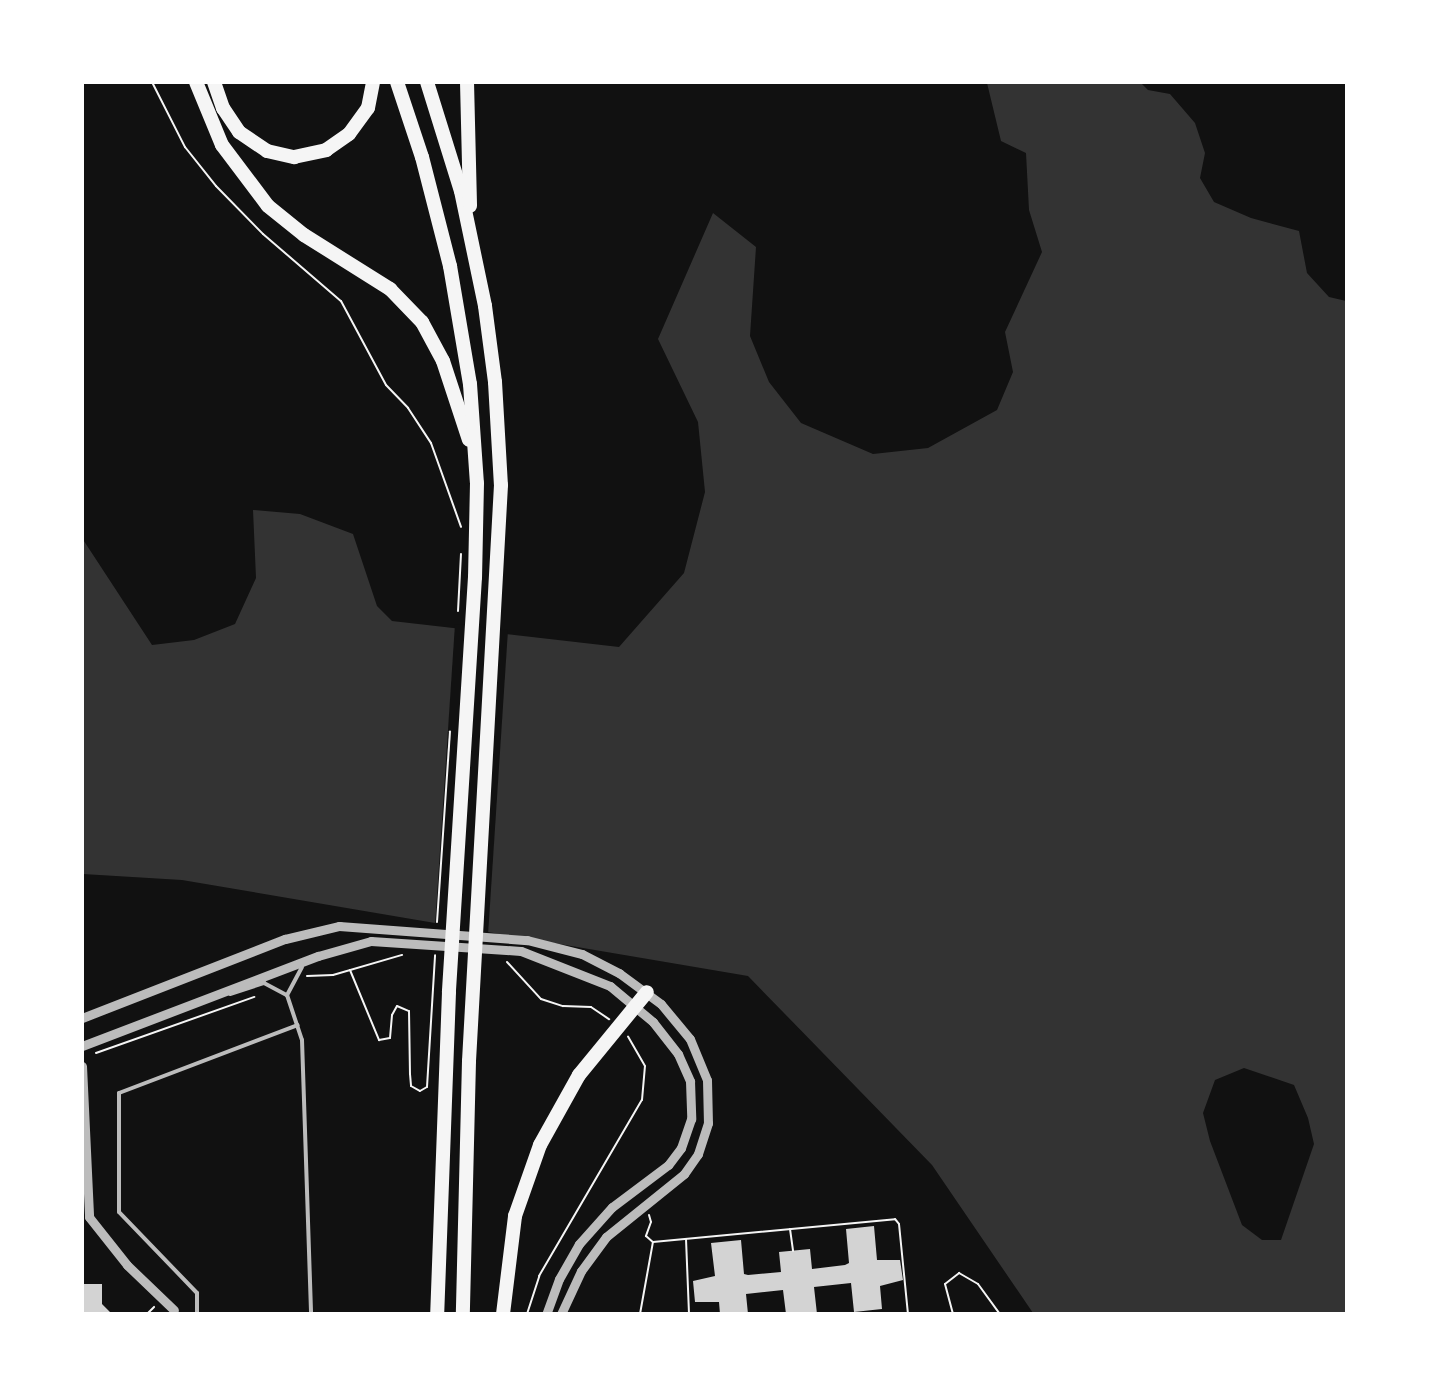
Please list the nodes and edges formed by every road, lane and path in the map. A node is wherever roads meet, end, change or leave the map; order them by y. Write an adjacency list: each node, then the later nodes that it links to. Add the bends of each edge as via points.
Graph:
1 (152, 82): 10 (path, via 185,147 216,186 263,234 341,302 386,385 408,408 431,443 439,474 458,510)
2 (196, 82): 9 (highway, via 222,145 264,201 304,235 390,289 422,322 442,361)
3 (214, 82): 4 (highway, via 223,108 239,132 267,151 294,157 326,150 349,134 368,108)
4 (373, 82)
5 (397, 82): 9 (highway, via 422,157 450,266 466,355)
6 (427, 82): 8 (highway)
7 (467, 82): 8 (highway)
8 (471, 229): 46 (highway, via 495,382 501,512 473,992)
9 (476, 460): 45 (highway, via 477,511 449,992)
10 (462, 531)
11 (461, 543): 12 (path)
12 (457, 621)
13 (451, 720): 14 (path)
14 (437, 932)
15 (382, 940): 23 (lane, via 299,968); 24 (street, via 533,954 597,979); 25 (street, via 339,949)
16 (436, 944): 19 (path, via 427,1086 420,1091 411,1086 409,1011 397,1006 392,1014 390,1038 379,1040)
17 (408, 954): 19 (path)
18 (499, 959): 28 (path, via 517,969 541,999 563,1006 591,1007)
19 (350, 970): 20 (path)
20 (301, 979)
21 (647, 992): 24 (highway); 26 (street, via 607,966 569,950 527,940 365,925 312,931); 33 (street, via 676,1021 696,1050 707,1080 710,1111 706,1132 691,1164 676,1182)
22 (259, 995): 30 (path, via 100,1054)
23 (287, 995): 25 (lane, via 264,982 183,1012); 27 (lane)
24 (635, 1006): 28 (highway); 49 (street, via 662,1033 687,1072 692,1099 688,1129 668,1165 617,1203 586,1234 566,1266)
25 (172, 1011): 29 (street)
26 (82, 1018)
27 (298, 1025): 43 (lane, via 119,1093 119,1212 197,1293); 44 (lane, via 302,1040)
28 (618, 1027): 47 (highway, via 572,1086 531,1164 510,1237); 48 (path, via 642,1056 646,1083 642,1100 538,1275)
29 (82, 1046)
30 (91, 1052)
31 (82, 1066): 32 (street)
32 (84, 1175): 42 (street, via 88,1214 96,1230)
33 (643, 1206): 40 (path, via 651,1218 646,1236); 50 (street, via 616,1227 589,1258)
34 (859, 1222): 35 (path); 36 (path); 53 (path, via 895,1219 899,1224)
35 (860, 1228)
36 (790, 1229): 37 (path); 41 (path)
37 (725, 1235): 38 (path); 39 (path)
38 (686, 1239): 40 (path); 52 (path)
39 (726, 1241)
40 (653, 1242): 51 (path)
41 (793, 1251)
42 (174, 1310)
43 (197, 1314)
44 (311, 1314)
45 (437, 1314)
46 (463, 1314)
47 (503, 1314)
48 (527, 1314)
49 (546, 1314)
50 (561, 1314)
51 (640, 1314)
52 (689, 1314)
53 (908, 1314)
54 (953, 1314): 55 (path, via 945,1284 959,1273 978,1284)
55 (1000, 1314)

